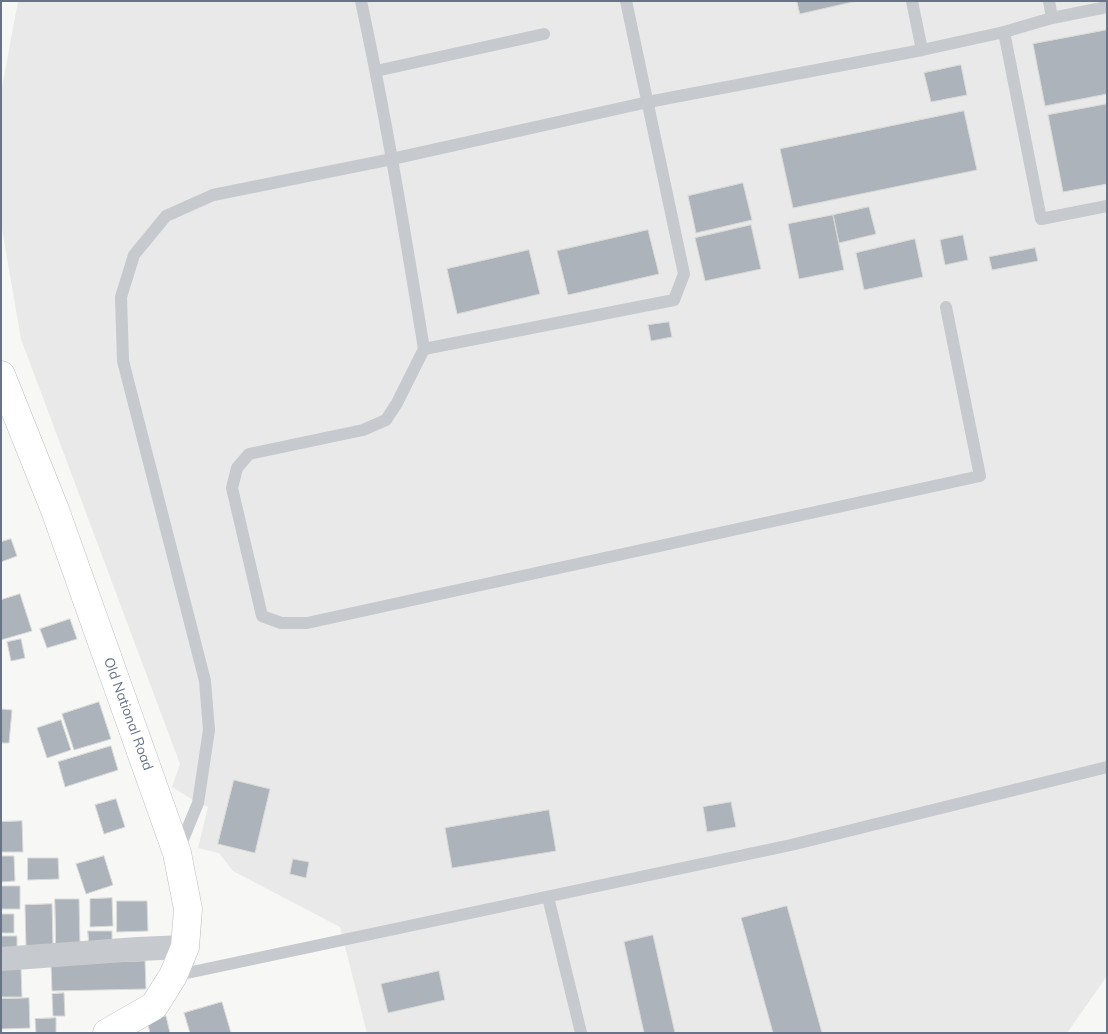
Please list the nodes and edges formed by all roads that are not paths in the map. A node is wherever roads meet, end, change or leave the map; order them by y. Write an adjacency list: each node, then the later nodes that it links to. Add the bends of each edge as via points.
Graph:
1 (361, 1): 10 (lane)
2 (626, 1): 11 (lane)
3 (912, 1): 9 (lane)
4 (1049, 1): 6 (lane)
5 (1107, 7): 6 (lane)
6 (1052, 18): 7 (lane)
7 (1004, 32): 9 (lane); 13 (lane, via 1041,219)
8 (544, 34): 10 (lane)
9 (922, 50): 11 (lane)
10 (376, 71): 12 (lane)
11 (648, 102): 12 (lane); 15 (lane, via 684,274 674,300)
12 (392, 159): 15 (lane); 18 (lane, via 213,195 166,216 134,255 120,297 123,361 205,681 209,730 198,802)
13 (1107, 206)
14 (946, 306): 15 (lane, via 980,476 307,623 281,623 262,616 232,488 237,468 249,454 363,430 386,420)
15 (424, 350)
16 (1, 374): 18 (main road, Old National Road, via 55,510)
17 (1107, 767): 19 (lane, via 791,845)
18 (177, 854): 20 (main road, Old National Road, via 188,909)
19 (548, 897): 22 (lane); 24 (lane)
20 (185, 947): 21 (street); 22 (main road, Old National Road)
21 (1, 960)
22 (173, 976): 23 (main road, Old National Road, via 154,1006)
23 (107, 1033)
24 (581, 1033)

